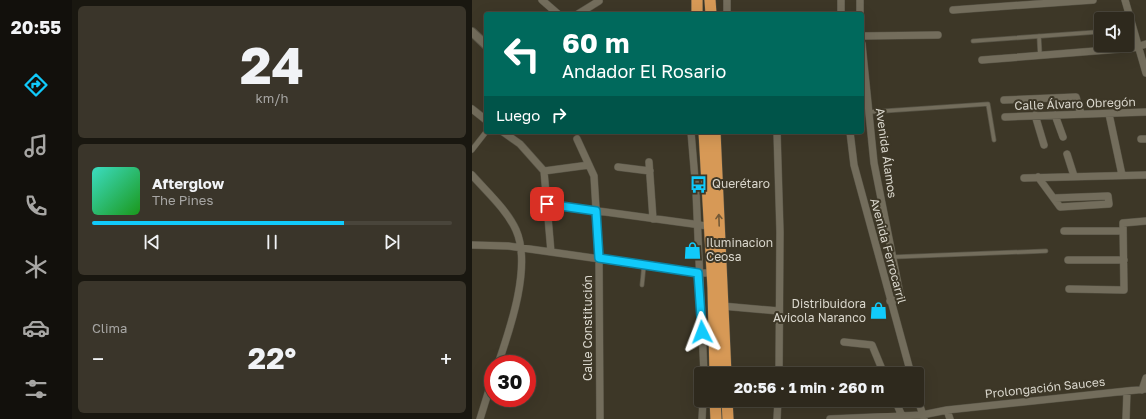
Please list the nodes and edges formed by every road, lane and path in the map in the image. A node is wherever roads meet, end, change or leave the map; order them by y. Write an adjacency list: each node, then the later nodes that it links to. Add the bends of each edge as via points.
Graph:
1 (542, 0): 11 (street)
2 (600, 0): 12 (street)
3 (697, 0): 13 (highway)
4 (710, 0): 14 (highway)
5 (727, 0): 15 (street)
6 (841, 0): 16 (street)
7 (860, 0): 17 (street)
8 (1093, 0): 10 (street)
9 (1125, 0): 26 (street)
10 (953, 10)
11 (556, 12)
12 (581, 12)
13 (697, 12)
14 (711, 12)
15 (727, 12)
16 (841, 12)
17 (860, 12)
18 (472, 32): 24 (street)
19 (1094, 32): 22 (lane)
20 (938, 35): 21 (street)
21 (864, 36)
22 (1038, 36): 23 (lane); 27 (lane)
23 (973, 41)
24 (484, 43)
25 (1146, 44): 26 (street)
26 (1138, 46): 27 (street); 29 (street)
27 (1040, 56): 28 (street)
28 (982, 60)
29 (1146, 73)
30 (864, 89): 33 (street, Avenida Álamos)
31 (1004, 100): 35 (street, via 1076,97)
32 (472, 109): 40 (street)
33 (869, 112): 50 (lane, via 988,104); 78 (street, Avenida Álamos, via 874,163)
34 (1146, 112): 36 (street, Calle Álvaro Obregón)
35 (1081, 114): 36 (street, Calle Álvaro Obregón); 38 (street, Calle Álvaro Obregón)
36 (1109, 114): 60 (street)
37 (1035, 115): 38 (street, Calle Álvaro Obregón); 39 (street, Calle Álvaro Obregón); 51 (street)
38 (1055, 115): 48 (street)
39 (1005, 117)
40 (484, 118)
41 (484, 134): 52 (street)
42 (506, 134): 57 (street, via 520,144)
43 (691, 134): 70 (street)
44 (704, 134): 70 (highway)
45 (715, 134): 87 (highway, one-way to 45)
46 (778, 134): 88 (street)
47 (850, 134): 86 (street, Avenida Ferrocarril, via 854,165)
48 (1063, 137)
49 (577, 138): 55 (street, Calle Constitución)
50 (994, 140)
51 (1044, 145)
52 (472, 150)
53 (1067, 154): 62 (street)
54 (649, 162): 58 (street)
55 (589, 165): 57 (street); 67 (street, Calle Constitución, via 594,176)
56 (618, 167): 58 (street)
57 (544, 170): 66 (street)
58 (650, 171): 68 (street)
59 (472, 175): 74 (street, via 509,218)
60 (1122, 175): 61 (street); 62 (street)
61 (1146, 175)
62 (1074, 176): 63 (street)
63 (1038, 177): 64 (street); 65 (street)
64 (1024, 178)
65 (1054, 198): 65 (street, via 1108,196 1109,204 1060,206)
66 (547, 204): 67 (street); 76 (street)
67 (596, 211): 68 (street); 77 (street, Calle Constitución)
68 (652, 219): 70 (street)
69 (1146, 222): 72 (street, via 1123,222)
70 (703, 225): 82 (street); 83 (highway)
71 (1064, 231): 72 (street)
72 (1123, 231): 80 (street)
73 (472, 245): 74 (street)
74 (521, 248): 76 (street); 90 (street, via 522,267 514,315)
75 (1046, 251): 78 (lane)
76 (551, 252): 77 (street)
77 (599, 258): 81 (street); 111 (street, Calle Constitución)
78 (893, 260): 86 (street, Avenida Álamos, via 900,294 896,300)
79 (1068, 260): 80 (street)
80 (1124, 260): 85 (street, via 1124,290)
81 (644, 265): 82 (street); 84 (lane)
82 (698, 273): 83 (street); 91 (street)
83 (712, 273): 92 (highway)
84 (642, 285)
85 (1069, 289)
86 (890, 301): 96 (street, Avenida Ferrocarril)
87 (722, 306): 88 (street); 93 (highway)
88 (779, 311): 94 (street)
89 (844, 342): 95 (street, via 872,345)
90 (501, 355)
91 (713, 367)
92 (714, 367)
93 (715, 367)
94 (779, 367)
95 (881, 367)
96 (909, 367)
97 (1146, 378): 98 (street)
98 (1144, 389): 99 (street, Prolongación Sauces)
99 (1127, 391): 107 (street, Prolongación Sauces); 118 (street)
100 (484, 406): 110 (street)
101 (703, 407): 112 (street)
102 (715, 407): 113 (highway)
103 (727, 407): 114 (highway)
104 (778, 407): 115 (street)
105 (898, 407): 108 (street)
106 (920, 407): 109 (street)
107 (947, 410): 109 (street, Prolongación Sauces); 117 (street)
108 (902, 416): 109 (street, Prolongación Sauces); 116 (street, Prolongación Sauces)
109 (923, 417)
110 (480, 419)
111 (600, 419)
112 (702, 419)
113 (716, 419)
114 (728, 419)
115 (777, 419)
116 (830, 419)
117 (950, 419)
118 (1126, 419)

